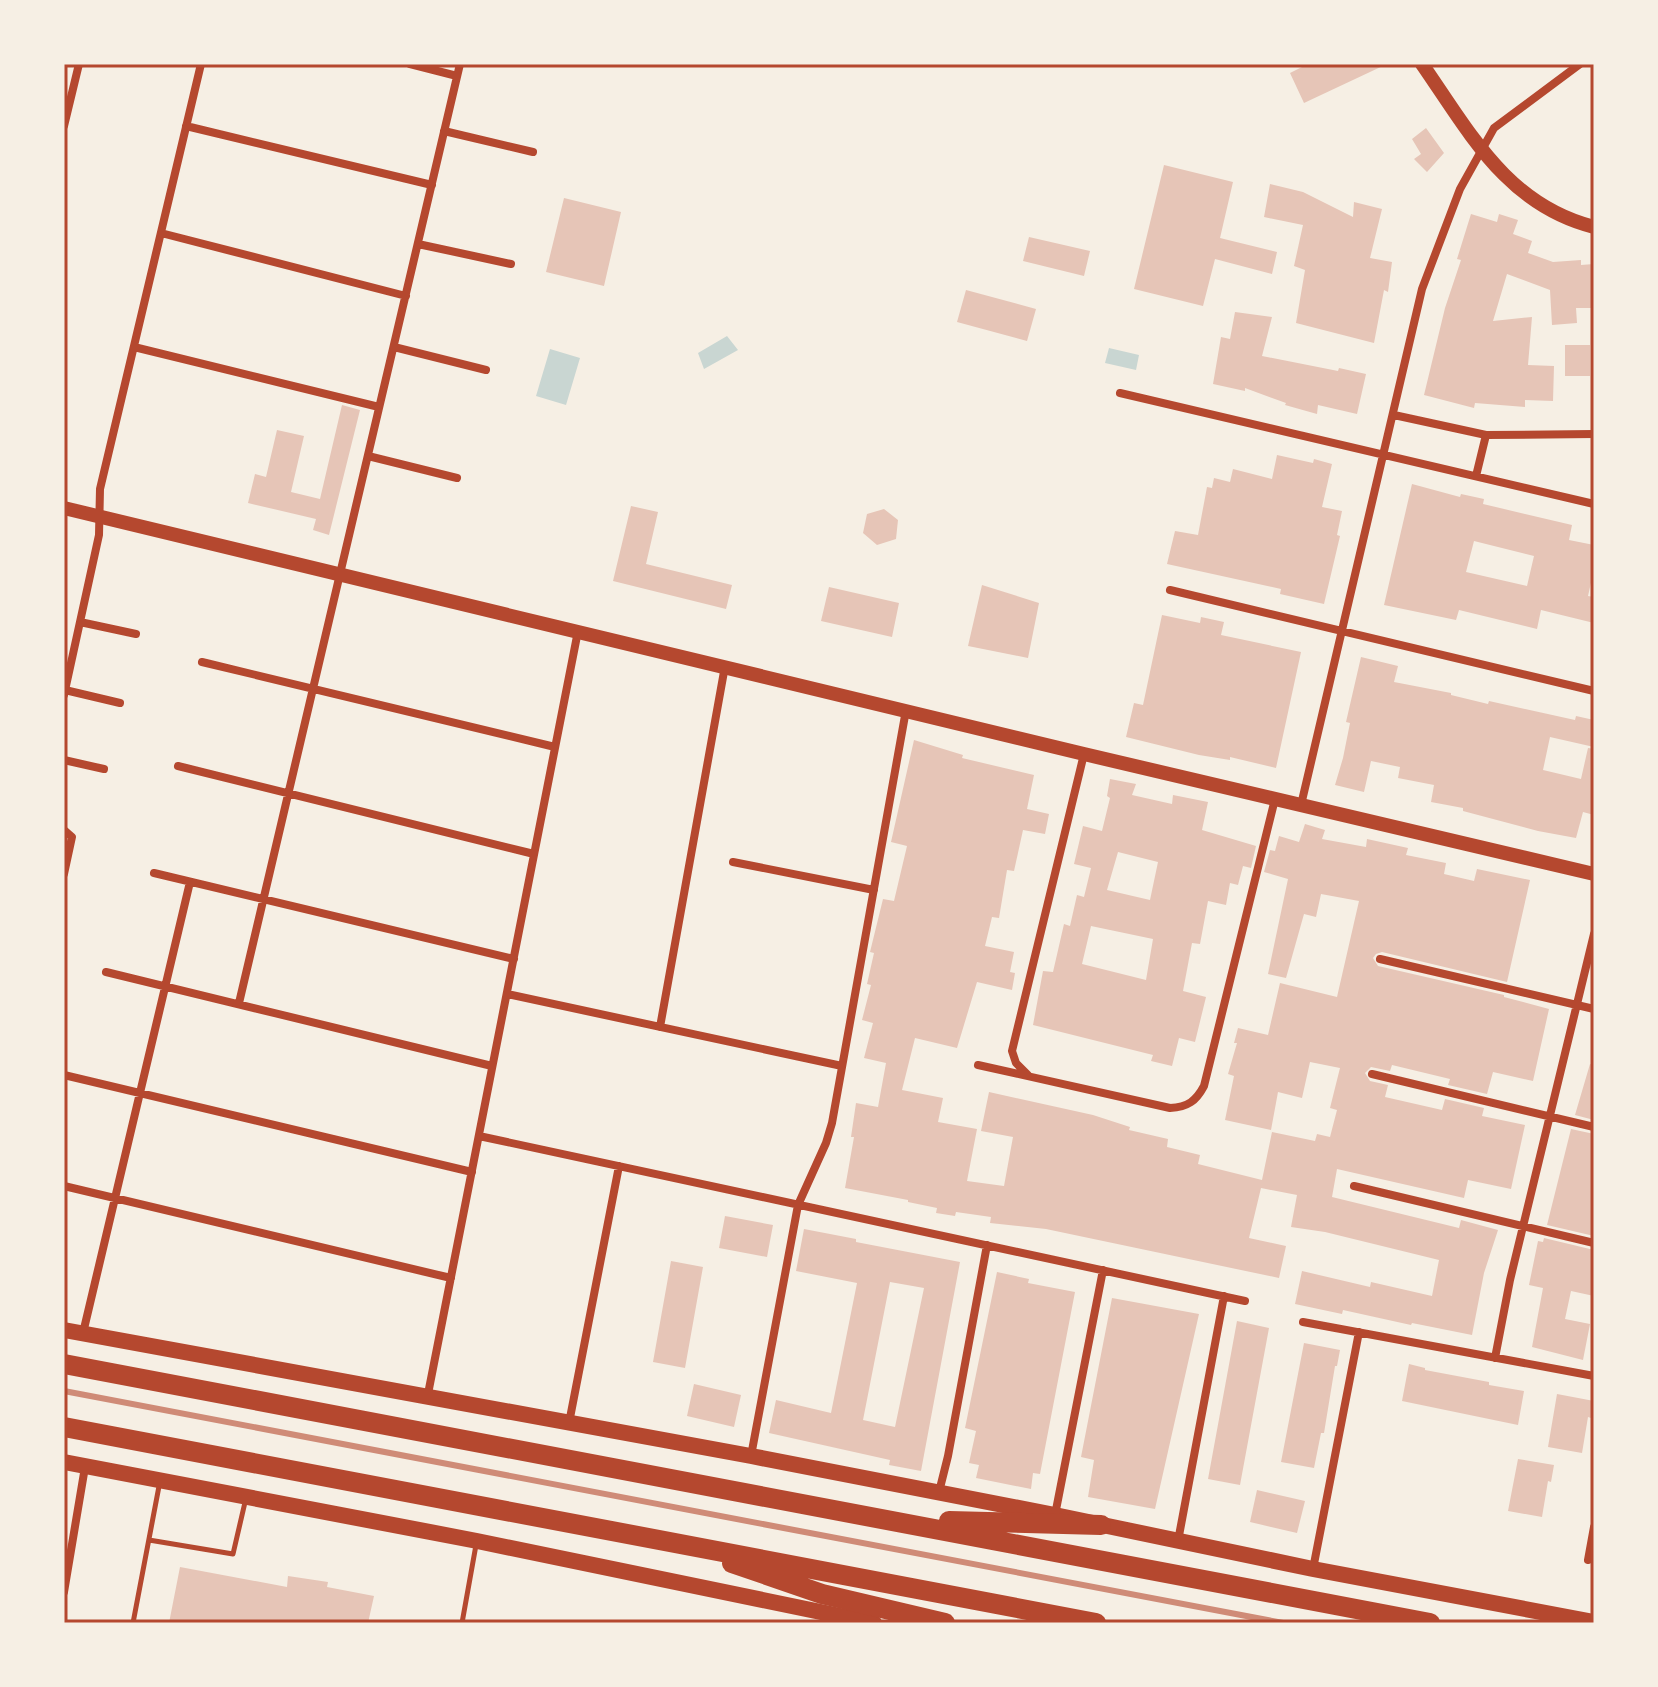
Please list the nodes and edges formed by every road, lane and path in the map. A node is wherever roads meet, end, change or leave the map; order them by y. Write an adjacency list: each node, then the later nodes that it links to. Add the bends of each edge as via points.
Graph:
1 (201, 64): 9 (street)
2 (410, 64): 7 (street)
3 (460, 64): 7 (street)
4 (1422, 64): 11 (street)
5 (1580, 64): 11 (street, via 1502,120)
6 (76, 65): 8 (street)
7 (457, 76): 10 (street)
8 (64, 126)
9 (186, 126): 13 (street); 15 (street)
10 (444, 131): 12 (street); 13 (street)
11 (1481, 149): 14 (street, via 1536,203); 24 (street, via 1422,289)
12 (533, 152)
13 (432, 185): 16 (street)
14 (1594, 227)
15 (161, 233): 18 (street); 19 (street)
16 (418, 244): 17 (street); 18 (street)
17 (511, 264)
18 (406, 296): 20 (street)
19 (134, 347): 23 (street); 33 (street, via 100,489)
20 (394, 347): 21 (street); 23 (street)
21 (486, 370)
22 (1120, 393): 27 (street)
23 (379, 407): 28 (street)
24 (1394, 415): 26 (street); 27 (street)
25 (1594, 434): 26 (street)
26 (1486, 435): 29 (street)
27 (1385, 454): 29 (street); 38 (street)
28 (368, 456): 30 (street); 34 (street)
29 (1476, 476): 31 (street)
30 (457, 478)
31 (1594, 504)
32 (64, 508): 33 (street)
33 (99, 517): 34 (street); 36 (street)
34 (340, 574): 37 (street); 42 (street)
35 (1170, 590): 38 (street)
36 (80, 622): 39 (street); 44 (street)
37 (578, 631): 41 (street); 47 (street)
38 (1343, 631): 43 (street); 54 (street)
39 (136, 634)
40 (202, 662): 42 (street)
41 (725, 666): 46 (street); 73 (street)
42 (313, 688): 47 (street); 52 (street)
43 (1594, 691)
44 (65, 692): 45 (street)
45 (120, 703)
46 (906, 710): 48 (street); 62 (street)
47 (555, 747): 56 (street)
48 (1084, 754): 53 (street); 79 (street, via 1012,1051)
49 (64, 760): 51 (street)
50 (178, 766): 52 (street)
51 (104, 769)
52 (289, 793): 56 (street); 63 (street)
53 (1275, 799): 54 (street); 79 (street, via 1204,1086 1190,1104 1170,1108)
54 (1301, 805): 60 (street)
55 (64, 830): 59 (street, via 72,837)
56 (534, 854): 65 (street)
57 (733, 862): 62 (street)
58 (154, 873): 61 (street)
59 (64, 874)
60 (1594, 874)
61 (190, 882): 63 (street); 68 (street)
62 (874, 890): 76 (street)
63 (264, 899): 65 (street); 70 (street)
64 (1594, 934): 71 (street)
65 (514, 959): 69 (street)
66 (1380, 959): 71 (street)
67 (106, 972): 68 (street)
68 (166, 986): 70 (street); 80 (street)
69 (507, 994): 73 (street); 75 (street)
70 (239, 1003): 75 (street)
71 (1577, 1005): 72 (street); 81 (street)
72 (1594, 1009)
73 (660, 1027): 76 (street)
74 (978, 1065): 79 (street)
75 (492, 1066): 83 (street)
76 (842, 1066): 89 (street, via 826,1143)
77 (1372, 1074): 81 (street)
78 (64, 1075): 80 (street)
79 (1028, 1076)
80 (141, 1093): 85 (street); 88 (street)
81 (1550, 1116): 82 (street); 90 (street)
82 (1594, 1127)
83 (479, 1136): 84 (street); 85 (street)
84 (619, 1166): 89 (street); 105 (street)
85 (472, 1172): 94 (street)
86 (64, 1186): 88 (street)
87 (1354, 1186): 90 (street)
88 (116, 1198): 94 (street); 100 (street)
89 (798, 1205): 92 (street); 107 (street)
90 (1523, 1227): 91 (street); 101 (street)
91 (1594, 1243)
92 (987, 1245): 93 (street); 111 (street)
93 (1103, 1270): 95 (street); 113 (street)
94 (451, 1278): 104 (street)
95 (1224, 1296): 96 (street); 119 (street)
96 (1245, 1301)
97 (1303, 1322): 99 (street)
98 (64, 1330): 100 (main road)
99 (1359, 1332): 101 (street); 123 (street)
100 (83, 1334): 104 (main road)
101 (1495, 1358): 103 (street)
102 (64, 1364): 114 (highway)
103 (1594, 1376)
104 (427, 1399): 105 (main road)
105 (569, 1423): 107 (main road)
106 (64, 1427): 120 (highway)
107 (751, 1456): 111 (main road)
108 (64, 1462): 109 (main road)
109 (86, 1466): 110 (main road); 121 (street)
110 (160, 1480): 112 (main road); 117 (lane)
111 (939, 1493): 113 (main road)
112 (246, 1497): 117 (lane, via 233,1554); 118 (main road)
113 (1055, 1515): 115 (main road)
114 (892, 1520): 115 (highway); 131 (highway)
115 (1101, 1525): 119 (main road)
116 (1594, 1527): 122 (street)
117 (149, 1540): 126 (lane)
118 (477, 1541): 127 (lane); 128 (main road)
119 (1178, 1541): 123 (main road)
120 (688, 1545): 129 (highway, via 822,1594); 130 (highway)
121 (68, 1551): 124 (street)
122 (1588, 1560)
123 (1313, 1569): 125 (main road)
124 (64, 1592)
125 (1594, 1622)
126 (133, 1623)
127 (462, 1623)
128 (874, 1623)
129 (945, 1623)
130 (1096, 1623)
131 (1430, 1623)

